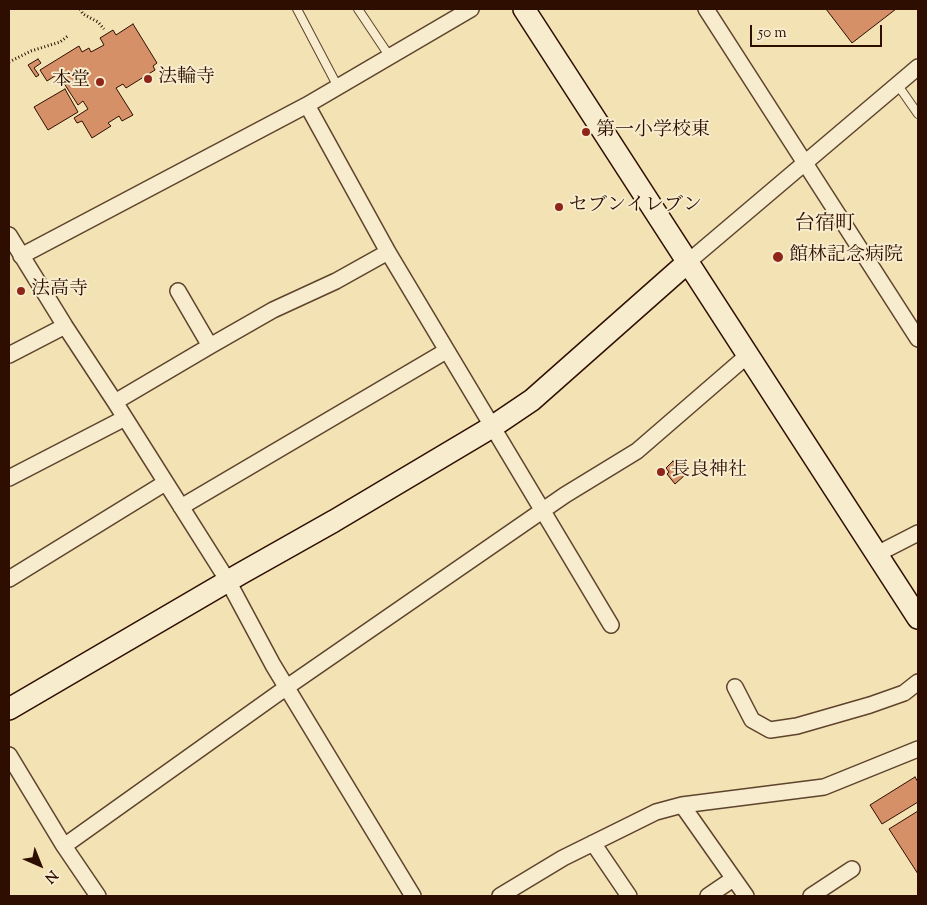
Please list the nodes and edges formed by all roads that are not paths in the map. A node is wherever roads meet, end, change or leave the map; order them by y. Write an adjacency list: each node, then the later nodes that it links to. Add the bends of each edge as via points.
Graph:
1 (297, 9): 9 (lane)
2 (358, 9): 6 (lane)
3 (471, 9): 6 (street)
4 (524, 9): 16 (street)
5 (706, 9): 12 (street)
6 (390, 57): 9 (street)
7 (918, 67): 8 (street)
8 (897, 84): 11 (lane); 12 (street)
9 (338, 87): 10 (street)
10 (307, 105): 14 (street); 15 (street)
11 (918, 114)
12 (805, 163): 16 (street); 19 (street)
13 (9, 235): 15 (street)
14 (388, 252): 20 (street); 21 (street)
15 (21, 256): 18 (street)
16 (688, 262): 23 (street); 26 (street, via 539,394)
17 (178, 291): 20 (street)
18 (65, 326): 22 (street); 24 (street)
19 (918, 339)
20 (210, 346): 24 (street)
21 (446, 351): 26 (street); 29 (street)
22 (9, 355)
23 (748, 355): 30 (street, via 637,451); 32 (street)
24 (115, 402): 25 (street)
25 (125, 418): 27 (street); 28 (street)
26 (492, 427): 30 (street); 34 (street)
27 (9, 478)
28 (166, 483): 29 (street); 33 (street)
29 (181, 507): 34 (street)
30 (542, 510): 36 (street); 38 (street)
31 (918, 533): 32 (street)
32 (877, 554): 35 (street)
33 (9, 579)
34 (228, 581): 38 (street); 40 (street)
35 (918, 618)
36 (611, 625)
37 (918, 682): 39 (street, via 904,693 870,705 797,726 770,730 752,720)
38 (287, 687): 45 (street); 49 (street)
39 (735, 687)
40 (9, 709)
41 (918, 748): 43 (street, via 824,787)
42 (9, 755): 45 (street)
43 (682, 805): 44 (street, via 656,812); 47 (street)
44 (593, 843): 50 (street); 51 (street)
45 (64, 846): 48 (street)
46 (852, 869): 54 (street)
47 (734, 879): 52 (street); 53 (street)
48 (98, 896)
49 (413, 896)
50 (500, 896)
51 (629, 896)
52 (708, 896)
53 (746, 896)
54 (811, 896)

